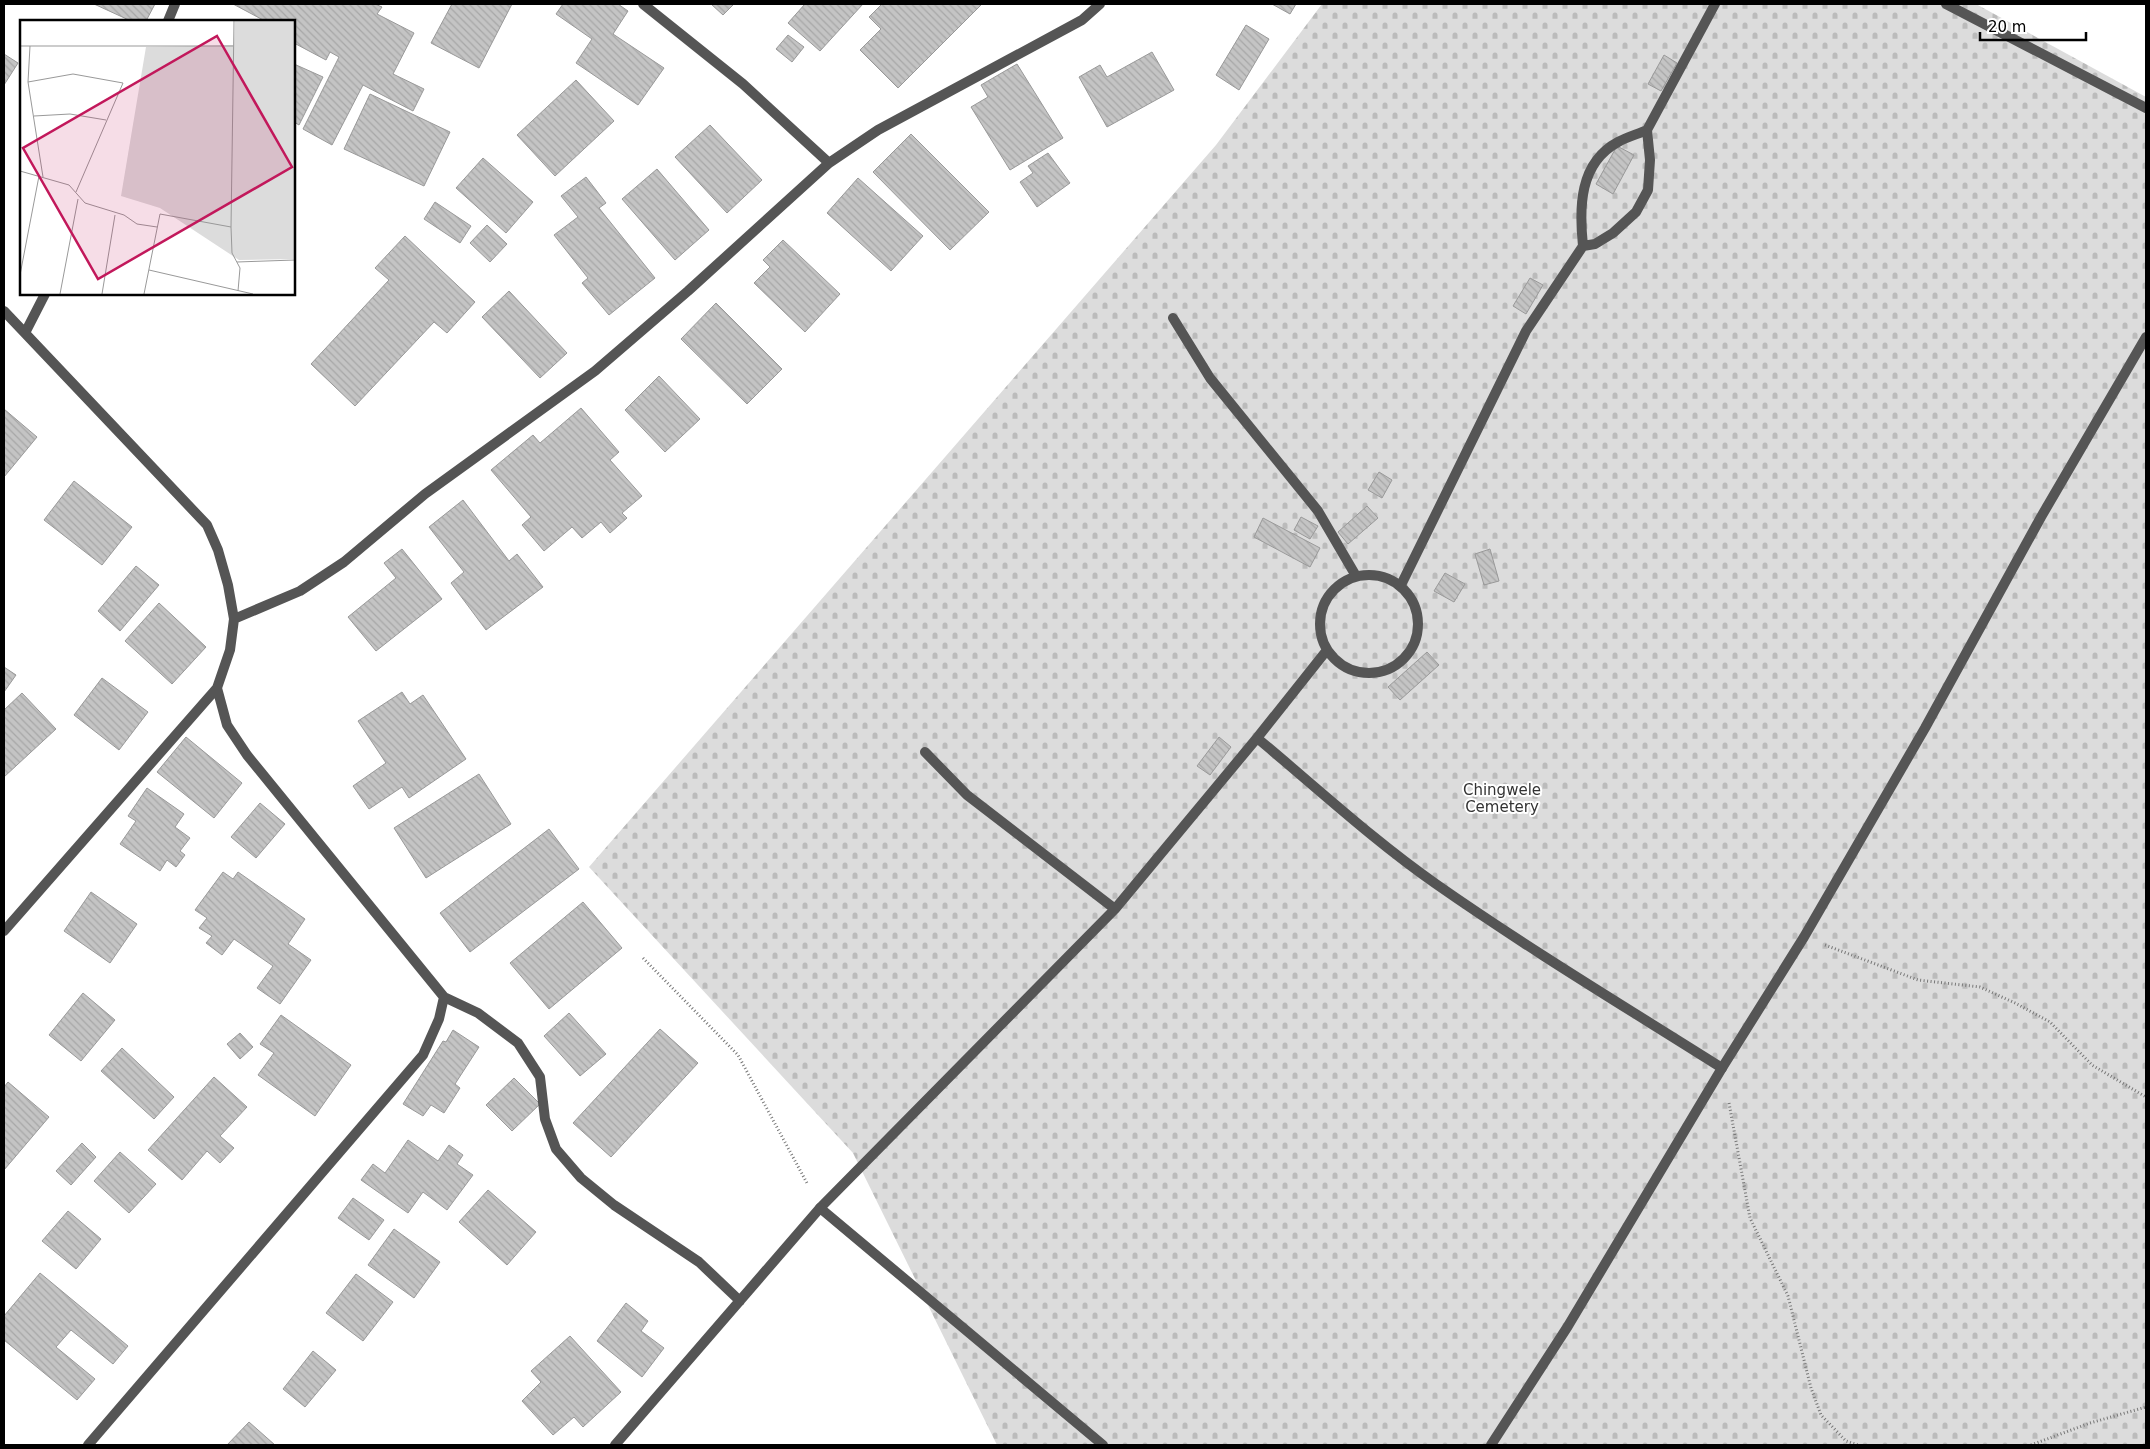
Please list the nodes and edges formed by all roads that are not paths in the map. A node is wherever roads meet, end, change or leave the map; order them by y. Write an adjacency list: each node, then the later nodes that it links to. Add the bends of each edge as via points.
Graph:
1 (175, 4): 6 (street)
2 (642, 4): 9 (street, via 743,84)
3 (1100, 4): 9 (street, via 1082,20 878,130)
4 (1715, 4): 8 (street)
5 (1946, 4): 7 (street)
6 (168, 20)
7 (2146, 108)
8 (1647, 130): 10 (street, via 1617,142 1600,157 1583,185 1580,216); 10 (street, via 1648,190 1636,212 1613,233 1595,244)
9 (829, 163): 18 (street, via 595,371 425,494 344,562 300,591)
10 (1583, 246): 17 (street, via 1526,332)
11 (44, 295): 14 (street)
12 (4, 311): 14 (street)
13 (1173, 318): 16 (street, via 1210,378 1318,511)
14 (25, 333): 18 (street, via 207,525 228,585)
15 (2146, 337): 26 (street, via 2041,516 1925,728 1804,937)
16 (1356, 576): 17 (street, via 1372,574 1387,577); 19 (street, via 1330,592 1322,605 1320,636)
17 (1400, 585): 19 (street, via 1411,597 1419,627 1408,655 1396,666 1382,672 1351,670)
18 (234, 618): 20 (street, via 230,650)
19 (1327, 650): 21 (street)
20 (217, 688): 24 (street); 25 (street, via 227,725 247,755)
21 (1257, 738): 23 (street); 26 (street, via 1435,883)
22 (925, 752): 23 (street, via 967,794)
23 (1115, 909): 27 (street)
24 (4, 931)
25 (444, 998): 28 (street, via 478,1013 518,1044 540,1076 545,1119 556,1149 581,1178 614,1205 699,1262); 29 (street, via 439,1019 423,1055)
26 (1722, 1068): 32 (street, via 1568,1326)
27 (820, 1208): 28 (street); 31 (street)
28 (740, 1301): 30 (street)
29 (88, 1445)
30 (615, 1445)
31 (1103, 1445)
32 (1491, 1445)

